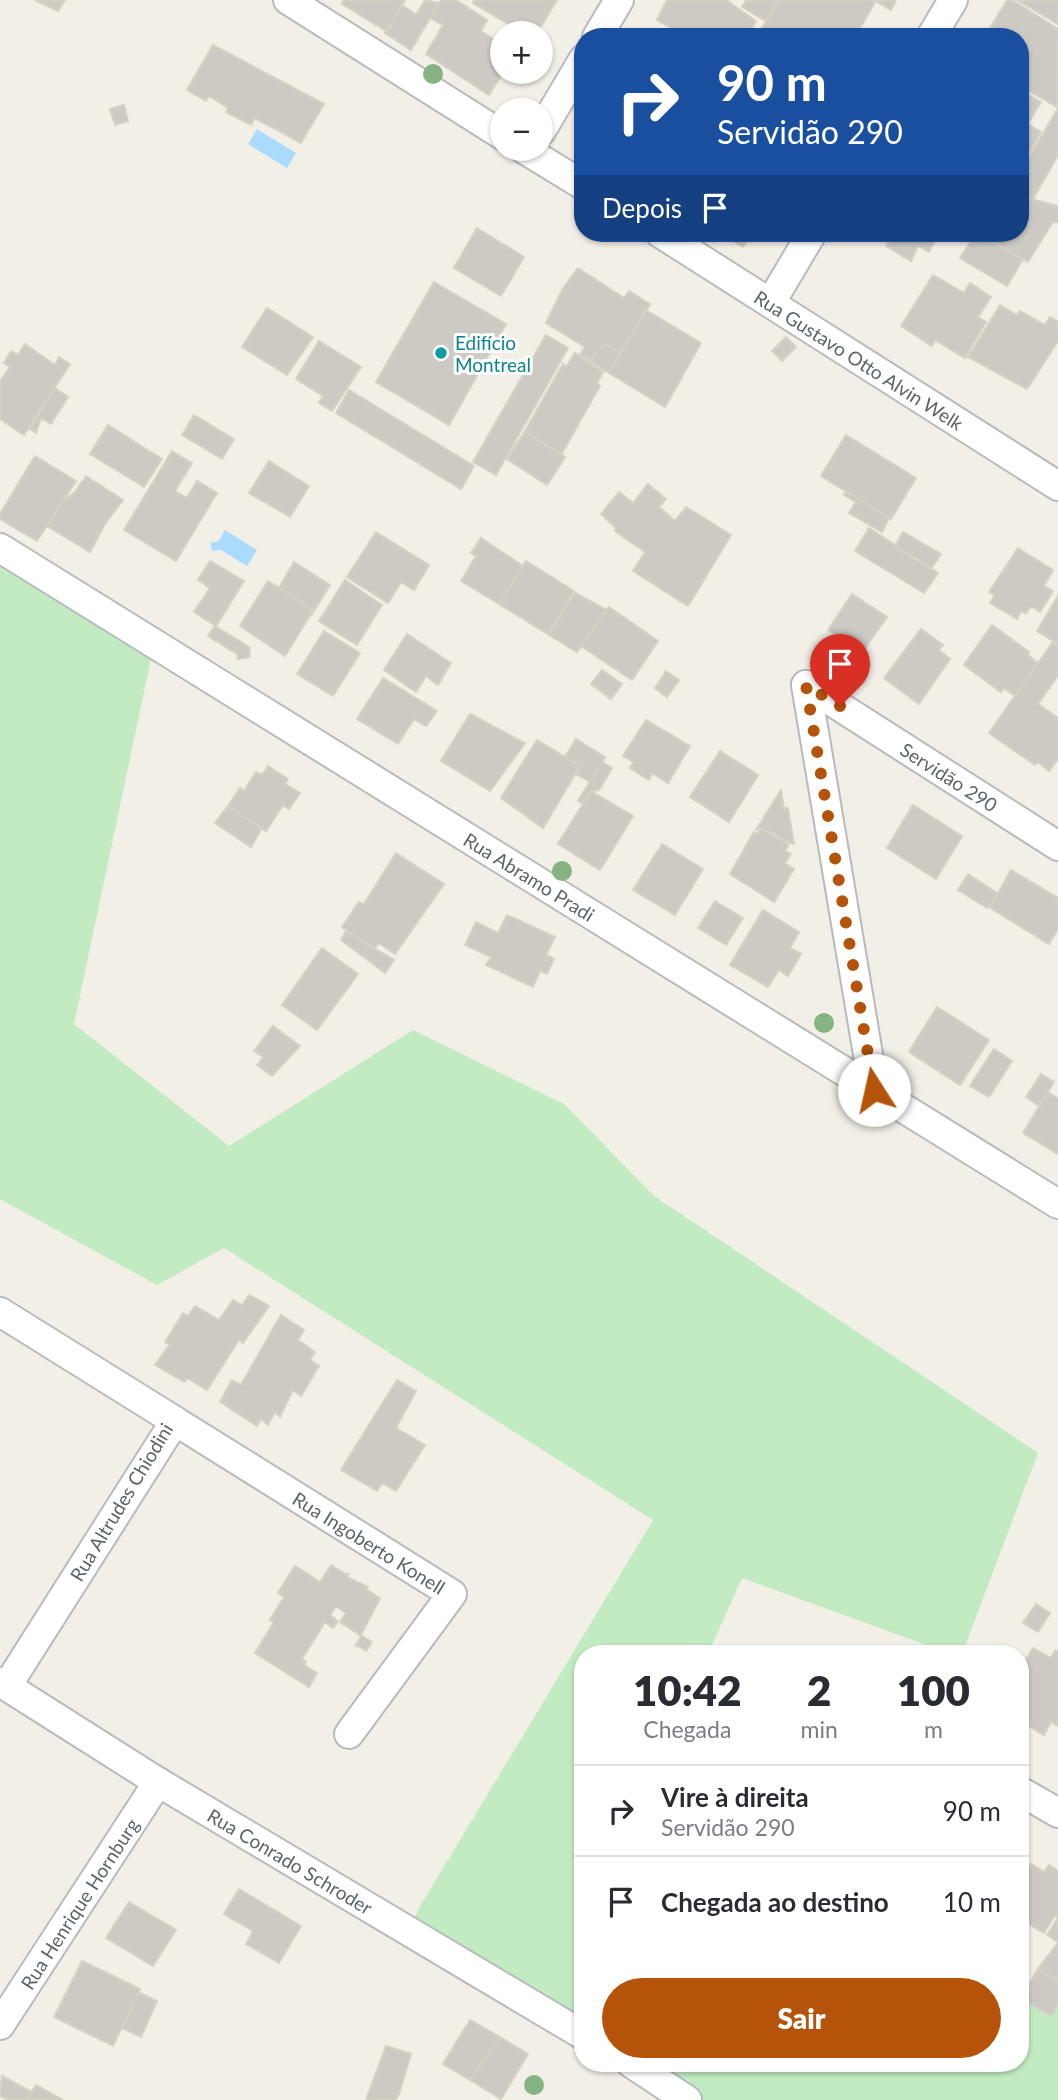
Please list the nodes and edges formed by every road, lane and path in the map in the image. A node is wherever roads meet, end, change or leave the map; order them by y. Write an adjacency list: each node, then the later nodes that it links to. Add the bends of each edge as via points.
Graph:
1 (288, 0): 8 (street)
2 (618, 0): 4 (street)
3 (953, 0): 5 (street)
4 (602, 28)
5 (936, 28)
6 (574, 75): 7 (street)
7 (553, 109)
8 (490, 127)
9 (552, 161): 10 (street)
10 (574, 178)
11 (674, 242): 13 (street, Rua Gustavo Otto Alvin Welk)
12 (807, 242): 13 (street)
13 (771, 302): 14 (street, Rua Gustavo Otto Alvin Welk)
14 (1058, 486)
15 (0, 548): 17 (street, Rua Abramo Pradi)
16 (1058, 846): 17 (street, Servidão 290, via 806,685)
17 (874, 1090): 18 (street, Rua Abramo Pradi)
18 (1058, 1204)
19 (0, 1312): 20 (street, Rua Altrudes Chiodini)
20 (175, 1421): 21 (street, Rua Altrudes Chiodini); 22 (street, Rua Ingoberto Konell, via 452,1594)
21 (4, 1684): 23 (street, Rua Conrado Schroder)
22 (349, 1734)
23 (158, 1782): 26 (street, Rua Henrique Hornburg); 27 (street, Rua Conrado Schroder)
24 (1029, 1796): 25 (street)
25 (1058, 1813)
26 (0, 2025)
27 (574, 2030)
28 (645, 2072): 29 (street)
29 (687, 2100)

